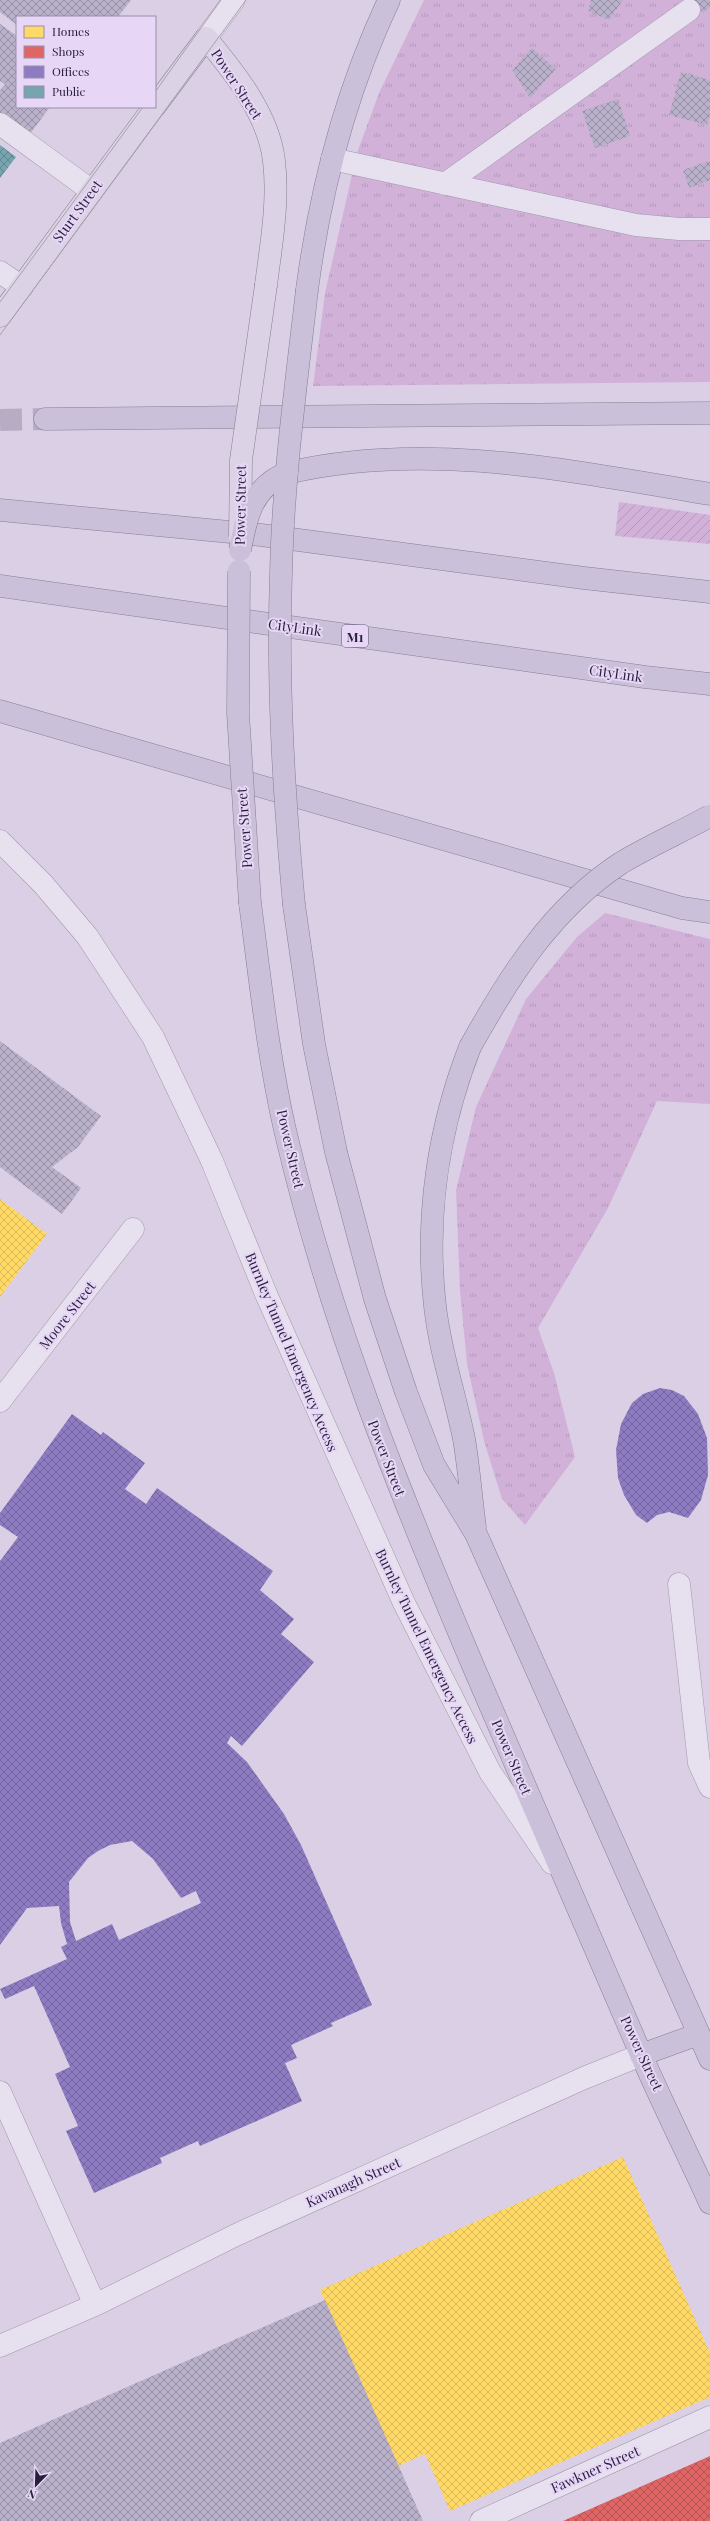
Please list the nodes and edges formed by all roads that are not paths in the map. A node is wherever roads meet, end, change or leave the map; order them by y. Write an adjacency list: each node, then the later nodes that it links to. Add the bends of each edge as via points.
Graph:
1 (234, 0): 4 (street, Sturt Street)
2 (389, 0): 8 (highway, via 353,90)
3 (690, 10): 9 (street)
4 (206, 38): 5 (main road, Sturt Street); 20 (main road, Power Street, bridge, via 250,100 270,144 274,161 274,208 266,285 241,460)
5 (156, 105)
6 (154, 108): 10 (main road, Sturt Street)
7 (0, 124): 10 (street)
8 (332, 159): 9 (street); 17 (highway, bridge, via 317,224 307,290)
9 (445, 184): 11 (street, via 636,225)
10 (92, 190): 13 (main road, Sturt Street)
11 (710, 229)
12 (0, 272): 13 (street)
13 (22, 287): 14 (main road, Sturt Street)
14 (0, 316)
15 (706, 411): 16 (highway)
16 (45, 419)
17 (287, 473): 18 (highway, via 365,462 505,462); 20 (highway, bridge, via 269,482 257,493 246,518); 30 (highway, bridge, via 279,660 286,827 294,905 314,1044 332,1137 375,1299 434,1465)
18 (710, 494)
19 (0, 510): 22 (highway, via 261,535)
20 (240, 550): 33 (highway, Power Street, bridge, via 238,713 250,903 265,1014 285,1129 317,1249 353,1368 403,1501)
21 (0, 586): 23 (highway, CityLink / M1)
22 (710, 592)
23 (710, 684)
24 (0, 711): 27 (highway, via 675,906)
25 (710, 816): 30 (highway, bridge, via 621,864 594,884 544,930 504,986 470,1047 454,1087 444,1127 435,1184 431,1248 435,1306 446,1374 464,1439)
26 (0, 841): 33 (street, Burnley Tunnel Emergency Access, via 44,884 87,936 153,1037 212,1162 266,1294 404,1603 490,1772)
27 (710, 912)
28 (133, 1229): 29 (street, Moore Street)
29 (0, 1401)
30 (476, 1534): 34 (highway)
31 (680, 1584): 32 (street, via 699,1763)
32 (710, 1787)
33 (564, 1878): 35 (highway, Power Street)
34 (705, 2032): 35 (highway, Kavanagh Street); 36 (highway)
35 (641, 2055): 38 (highway, Power Street); 39 (street, Kavanagh Street, via 584,2078 246,2231)
36 (710, 2059)
37 (0, 2092): 39 (street)
38 (710, 2203)
39 (95, 2305): 40 (street, Kavanagh Street)
40 (0, 2346)
41 (710, 2417): 42 (street, Fawkner Street)
42 (481, 2521)

